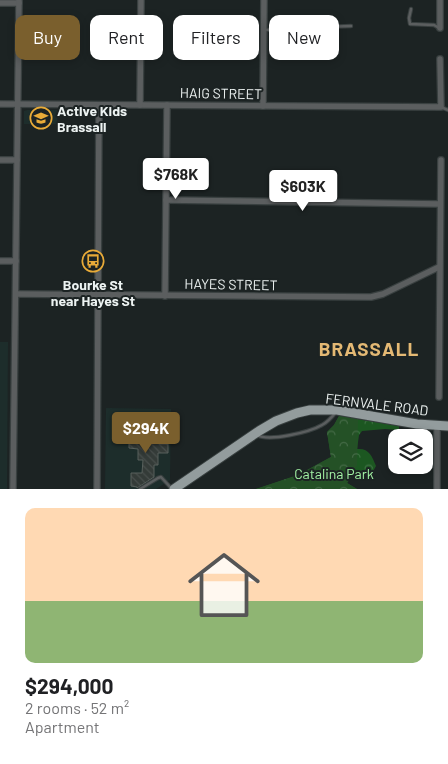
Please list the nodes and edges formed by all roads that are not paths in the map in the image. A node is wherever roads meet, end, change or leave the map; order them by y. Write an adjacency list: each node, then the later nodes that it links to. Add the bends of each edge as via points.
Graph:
1 (141, 0): 14 (street)
2 (264, 0): 9 (street)
3 (440, 0): 8 (street)
4 (19, 1): 5 (street); 12 (street)
5 (0, 3)
6 (411, 9): 8 (lane, via 410,24)
7 (351, 26): 9 (lane, via 323,28 314,21 285,29)
8 (440, 28)
9 (264, 30): 16 (street)
10 (440, 59): 17 (street)
11 (0, 104): 12 (street, HAIG STREET)
12 (18, 104): 13 (street, HAIG STREET); 20 (street)
13 (100, 105): 14 (street, HAIG STREET); 28 (street)
14 (140, 105): 15 (street, HAIG STREET)
15 (167, 105): 16 (street, HAIG STREET); 22 (street)
16 (264, 106): 17 (street, HAIG STREET)
17 (441, 107): 18 (lane)
18 (448, 110)
19 (0, 160): 20 (street)
20 (17, 160): 25 (street)
21 (441, 160): 23 (street)
22 (166, 200): 23 (street); 29 (street)
23 (440, 204): 26 (street)
24 (0, 261): 25 (street)
25 (16, 261): 27 (street)
26 (439, 266): 29 (street, HAYES STREET, via 384,294 371,297); 30 (street)
27 (16, 294): 28 (street, HAYES STREET); 35 (street)
28 (98, 295): 29 (street, HAYES STREET); 36 (street)
29 (165, 296)
30 (439, 397)
31 (337, 410): 32 (main road, FERNVALE ROAD); 34 (main road, FERNVALE ROAD, via 297,413); 34 (lane, via 324,424 312,430 268,438)
32 (438, 425): 33 (main road, FERNVALE ROAD); 39 (street)
33 (448, 426)
34 (255, 434): 38 (main road, FERNVALE ROAD)
35 (13, 489)
36 (97, 489)
37 (140, 489): 38 (lane, via 161,477)
38 (173, 489)
39 (437, 489)

